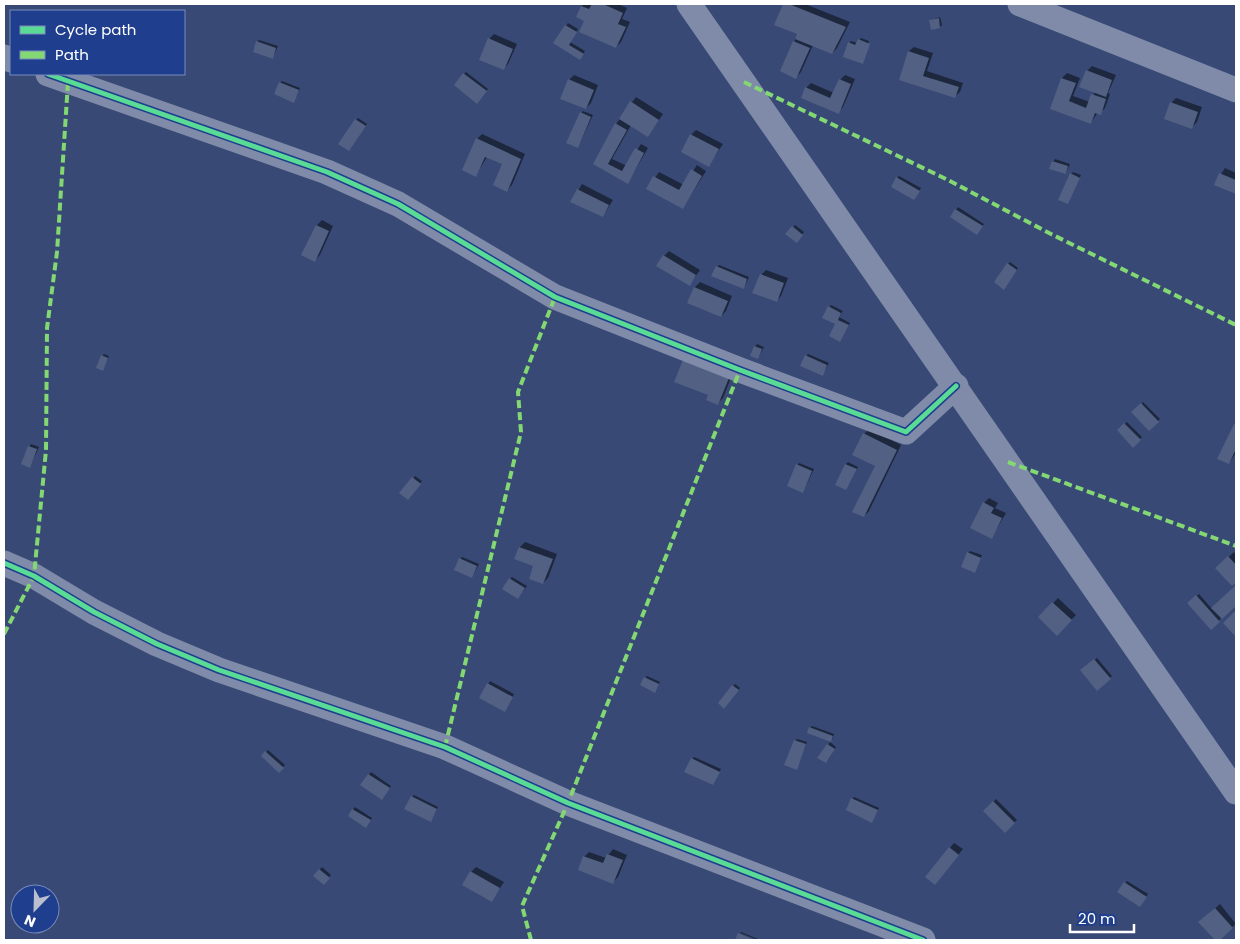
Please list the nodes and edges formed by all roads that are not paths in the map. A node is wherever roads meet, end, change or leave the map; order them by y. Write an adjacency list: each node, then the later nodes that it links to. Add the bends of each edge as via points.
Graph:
1 (689, 4): 5 (street)
2 (1020, 4): 4 (street)
3 (51, 75): 5 (street, via 327,172 398,204 555,297 906,432)
4 (1236, 90)
5 (956, 386): 7 (street)
6 (4, 563): 8 (street, via 34,576 157,644 210,666 445,747 568,803)
7 (1236, 792)
8 (923, 940)

